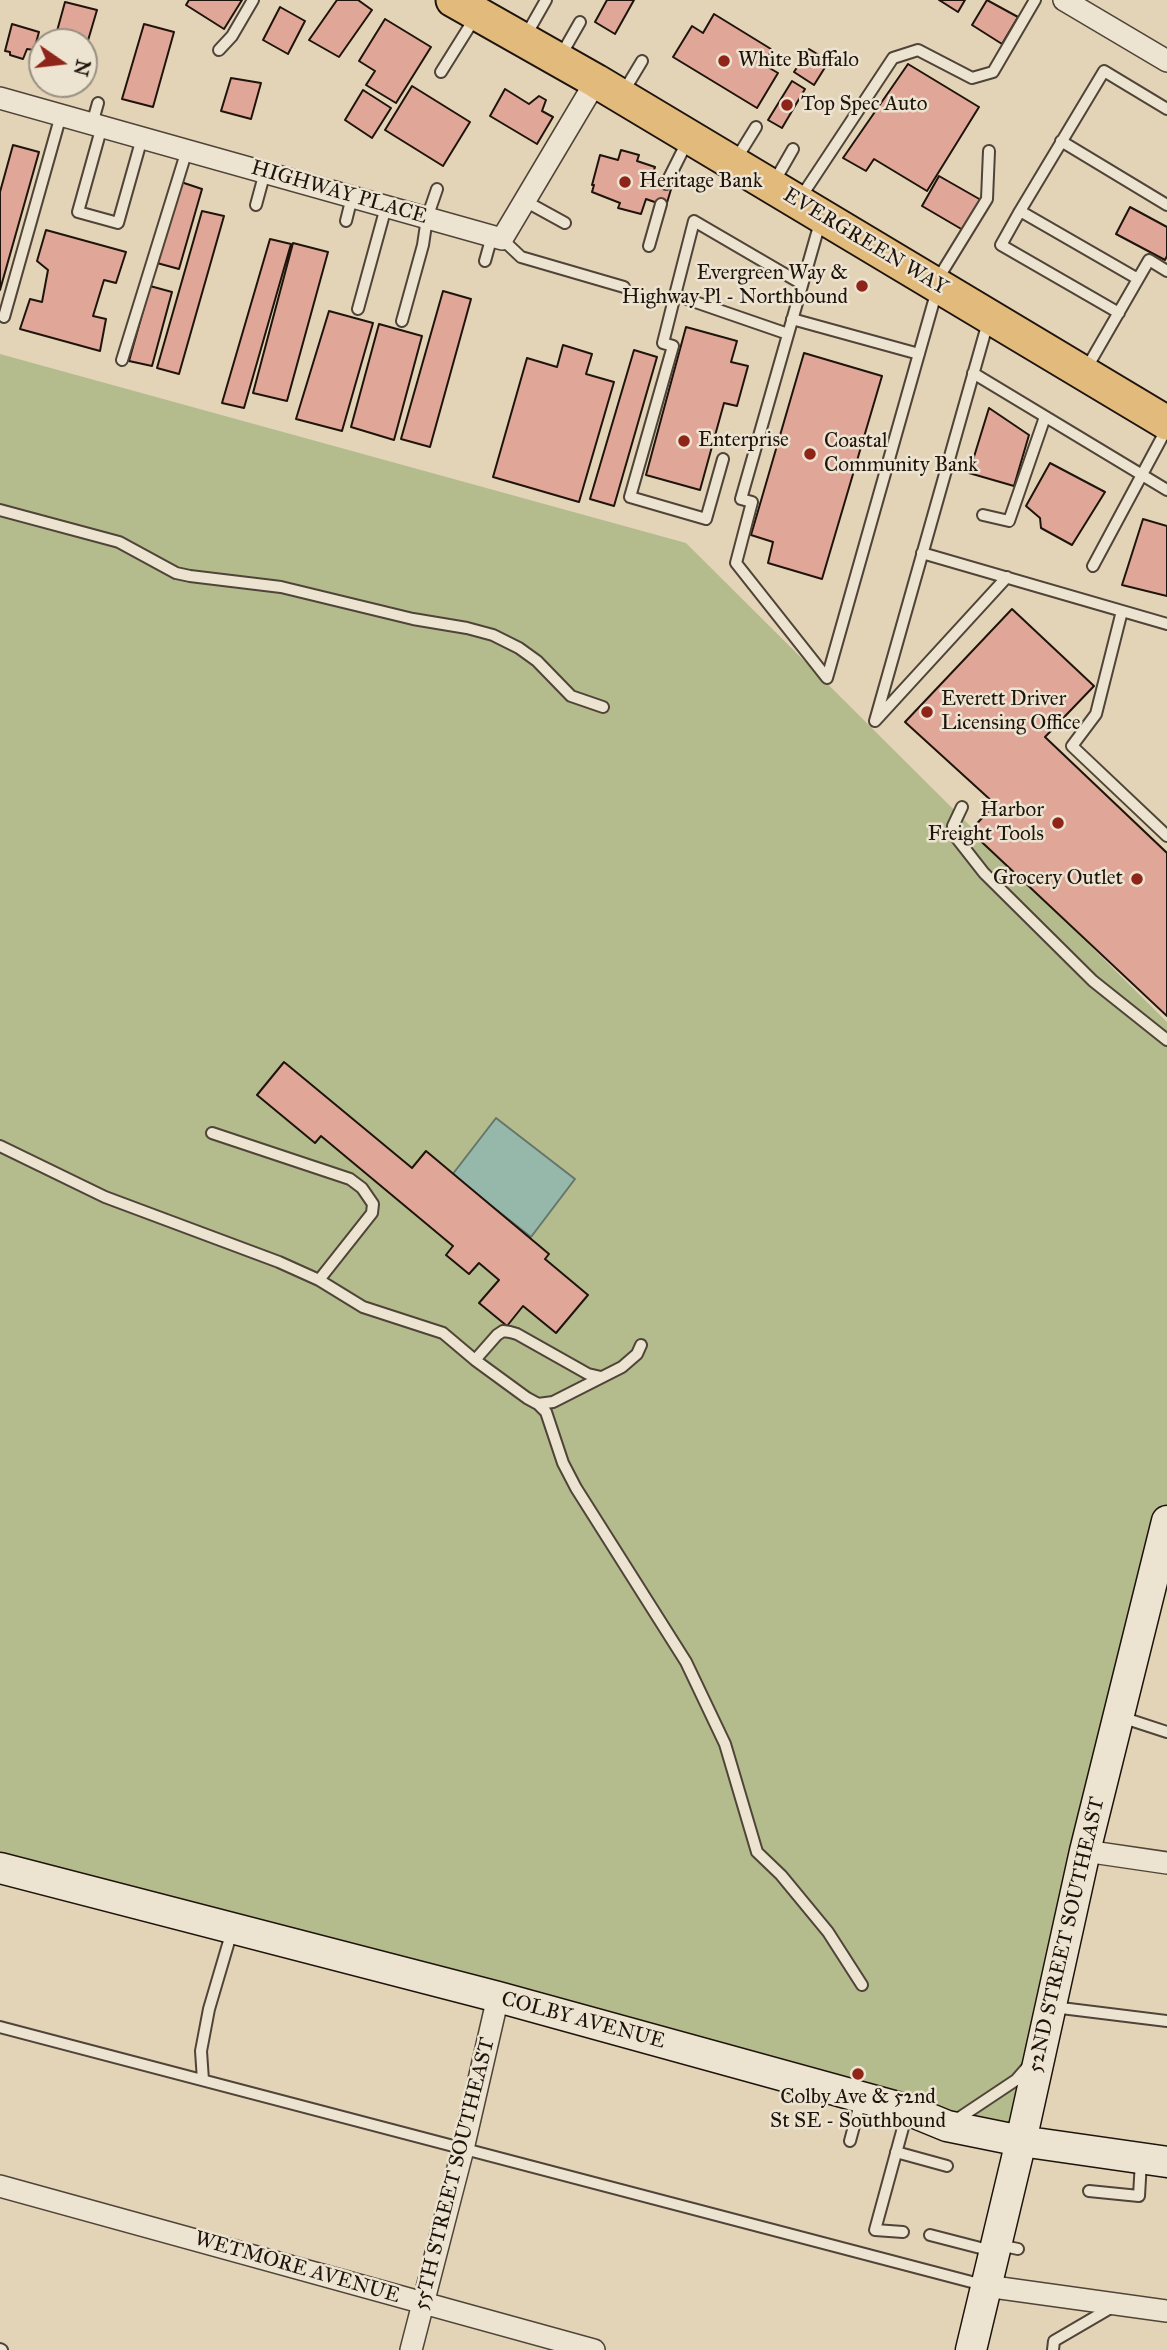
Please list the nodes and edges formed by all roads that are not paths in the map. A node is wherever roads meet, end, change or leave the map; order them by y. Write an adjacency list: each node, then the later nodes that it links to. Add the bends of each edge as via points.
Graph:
1 (253, 0): 8 (lane)
2 (546, 0): 7 (lane)
3 (1035, 0): 31 (lane, via 993,72 972,78 918,50 893,58)
4 (1064, 0): 11 (street)
5 (472, 4): 7 (main road, EVERGREEN WAY); 12 (lane)
6 (580, 22): 9 (lane)
7 (523, 40): 9 (main road, EVERGREEN WAY)
8 (219, 50)
9 (558, 60): 13 (main road, EVERGREEN WAY)
10 (642, 61): 13 (lane)
11 (1167, 61)
12 (442, 72)
13 (609, 89): 19 (main road, EVERGREEN WAY); 30 (street)
14 (0, 98): 16 (street, HIGHWAY PLACE)
15 (1167, 109): 21 (lane, via 1104,71)
16 (61, 115): 17 (street, HIGHWAY PLACE); 52 (lane)
17 (97, 118): 20 (street, HIGHWAY PLACE); 20 (lane, via 78,212 118,223)
18 (756, 127): 25 (lane)
19 (689, 137): 25 (main road, EVERGREEN WAY); 27 (lane)
20 (142, 138): 23 (street, HIGHWAY PLACE)
21 (1061, 141): 34 (lane); 36 (lane)
22 (793, 149): 31 (lane)
23 (187, 150): 26 (street, HIGHWAY PLACE); 57 (lane)
24 (989, 151): 46 (lane, via 987,199)
25 (734, 164): 31 (main road, EVERGREEN WAY)
26 (265, 172): 29 (street, HIGHWAY PLACE); 33 (lane)
27 (666, 184)
28 (437, 190): 37 (lane)
29 (352, 197): 35 (street, HIGHWAY PLACE); 38 (lane)
30 (525, 201): 39 (lane); 40 (street)
31 (797, 202): 45 (lane); 46 (main road, EVERGREEN WAY)
32 (661, 204): 41 (lane)
33 (256, 205)
34 (1167, 205)
35 (386, 207): 37 (street, HIGHWAY PLACE); 49 (lane)
36 (1020, 211): 44 (lane); 50 (lane, via 1001,245)
37 (427, 218): 40 (street, HIGHWAY PLACE); 54 (lane)
38 (346, 221)
39 (565, 223)
40 (497, 237): 42 (lane); 47 (lane, via 521,257)
41 (649, 246)
42 (485, 261)
43 (1167, 271): 44 (lane, via 1149,260)
44 (1138, 279): 50 (lane)
45 (802, 284): 48 (lane, via 694,221); 53 (lane)
46 (936, 285): 51 (main road, EVERGREEN WAY); 56 (lane)
47 (624, 287)
48 (675, 295): 55 (lane); 62 (lane, via 663,343 673,346 631,497 706,519)
49 (358, 309)
50 (1119, 313): 59 (lane)
51 (990, 316): 58 (lane); 59 (main road, EVERGREEN WAY)
52 (4, 317)
53 (792, 319): 55 (lane); 56 (lane)
54 (402, 321)
55 (788, 334): 56 (lane, via 741,499 752,502 736,563 827,678)
56 (919, 354)
57 (122, 360)
58 (973, 373): 60 (lane); 67 (lane)
59 (1084, 373): 61 (main road, EVERGREEN WAY)
60 (1045, 417): 63 (lane); 66 (lane, via 1009,522)
61 (1165, 419): 63 (lane)
62 (723, 459)
63 (1142, 475): 64 (lane); 68 (lane)
64 (1167, 490)
65 (0, 510): 72 (lane, via 119,542 183,575 281,587 493,635 537,661 571,696)
66 (983, 515)
67 (922, 554): 69 (lane); 69 (lane, via 875,721)
68 (1093, 566)
69 (1007, 577): 70 (lane)
70 (1122, 611): 71 (lane); 74 (lane, via 1096,714 1072,746)
71 (1167, 624)
72 (603, 707)
73 (962, 807): 75 (lane, via 953,826 955,836 984,873 1093,981)
74 (1167, 836)
75 (1167, 1040)
76 (212, 1133): 78 (lane, via 350,1179 362,1188 373,1204 372,1213)
77 (0, 1146): 78 (lane, via 105,1197)
78 (319, 1280): 80 (lane, via 363,1307 443,1332)
79 (641, 1345): 81 (lane, via 622,1367)
80 (475, 1360): 81 (lane, via 503,1331); 82 (lane)
81 (601, 1377): 82 (lane, via 553,1402)
82 (538, 1404): 91 (lane, via 546,1412 576,1488 691,1674 725,1744 757,1852 828,1932)
83 (1167, 1521): 84 (main road, 52ND STREET SOUTHEAST)
84 (1158, 1593): 85 (main road, 52ND STREET SOUTHEAST)
85 (1118, 1716): 86 (lane); 87 (main road, 52ND STREET SOUTHEAST)
86 (1167, 1732)
87 (1085, 1851): 88 (street); 93 (main road, 52ND STREET SOUTHEAST)
88 (1167, 1863)
89 (0, 1868): 90 (main road, COLBY AVENUE)
90 (232, 1928): 92 (main road, COLBY AVENUE); 97 (lane, via 209,2009 201,2051)
91 (862, 1985)
92 (498, 1997): 98 (main road, COLBY AVENUE); 103 (street, 55TH STREET SOUTHEAST)
93 (1051, 2007): 94 (lane); 96 (main road, 52ND STREET SOUTHEAST)
94 (1167, 2021)
95 (0, 2027): 97 (lane)
96 (1040, 2053): 100 (lane, via 1016,2080); 102 (main road, 52ND STREET SOUTHEAST)
97 (203, 2080): 103 (lane)
98 (862, 2098): 99 (main road, COLBY AVENUE); 101 (lane)
99 (908, 2110): 100 (main road, COLBY AVENUE); 104 (lane)
100 (947, 2126): 102 (main road, COLBY AVENUE)
101 (850, 2141)
102 (1021, 2141): 105 (main road, COLBY AVENUE); 111 (main road, 52ND STREET SOUTHEAST)
103 (463, 2149): 112 (lane); 113 (street, 55TH STREET SOUTHEAST)
104 (896, 2152): 106 (lane); 109 (lane, via 875,2230)
105 (1154, 2160): 108 (lane, via 1139,2196)
106 (947, 2166)
107 (0, 2186): 113 (street, WETMORE AVENUE)
108 (1088, 2191)
109 (903, 2232)
110 (930, 2235): 111 (lane)
111 (1003, 2248): 112 (main road, 52ND STREET SOUTHEAST)
112 (986, 2286): 114 (street); 118 (main road, 52ND STREET SOUTHEAST)
113 (424, 2303): 116 (street, 55TH STREET SOUTHEAST); 117 (street, WETMORE AVENUE)
114 (1116, 2304): 115 (street); 119 (lane, via 1054,2341)
115 (1167, 2311)
116 (411, 2350)
117 (594, 2350)
118 (971, 2350)
119 (1053, 2350)

